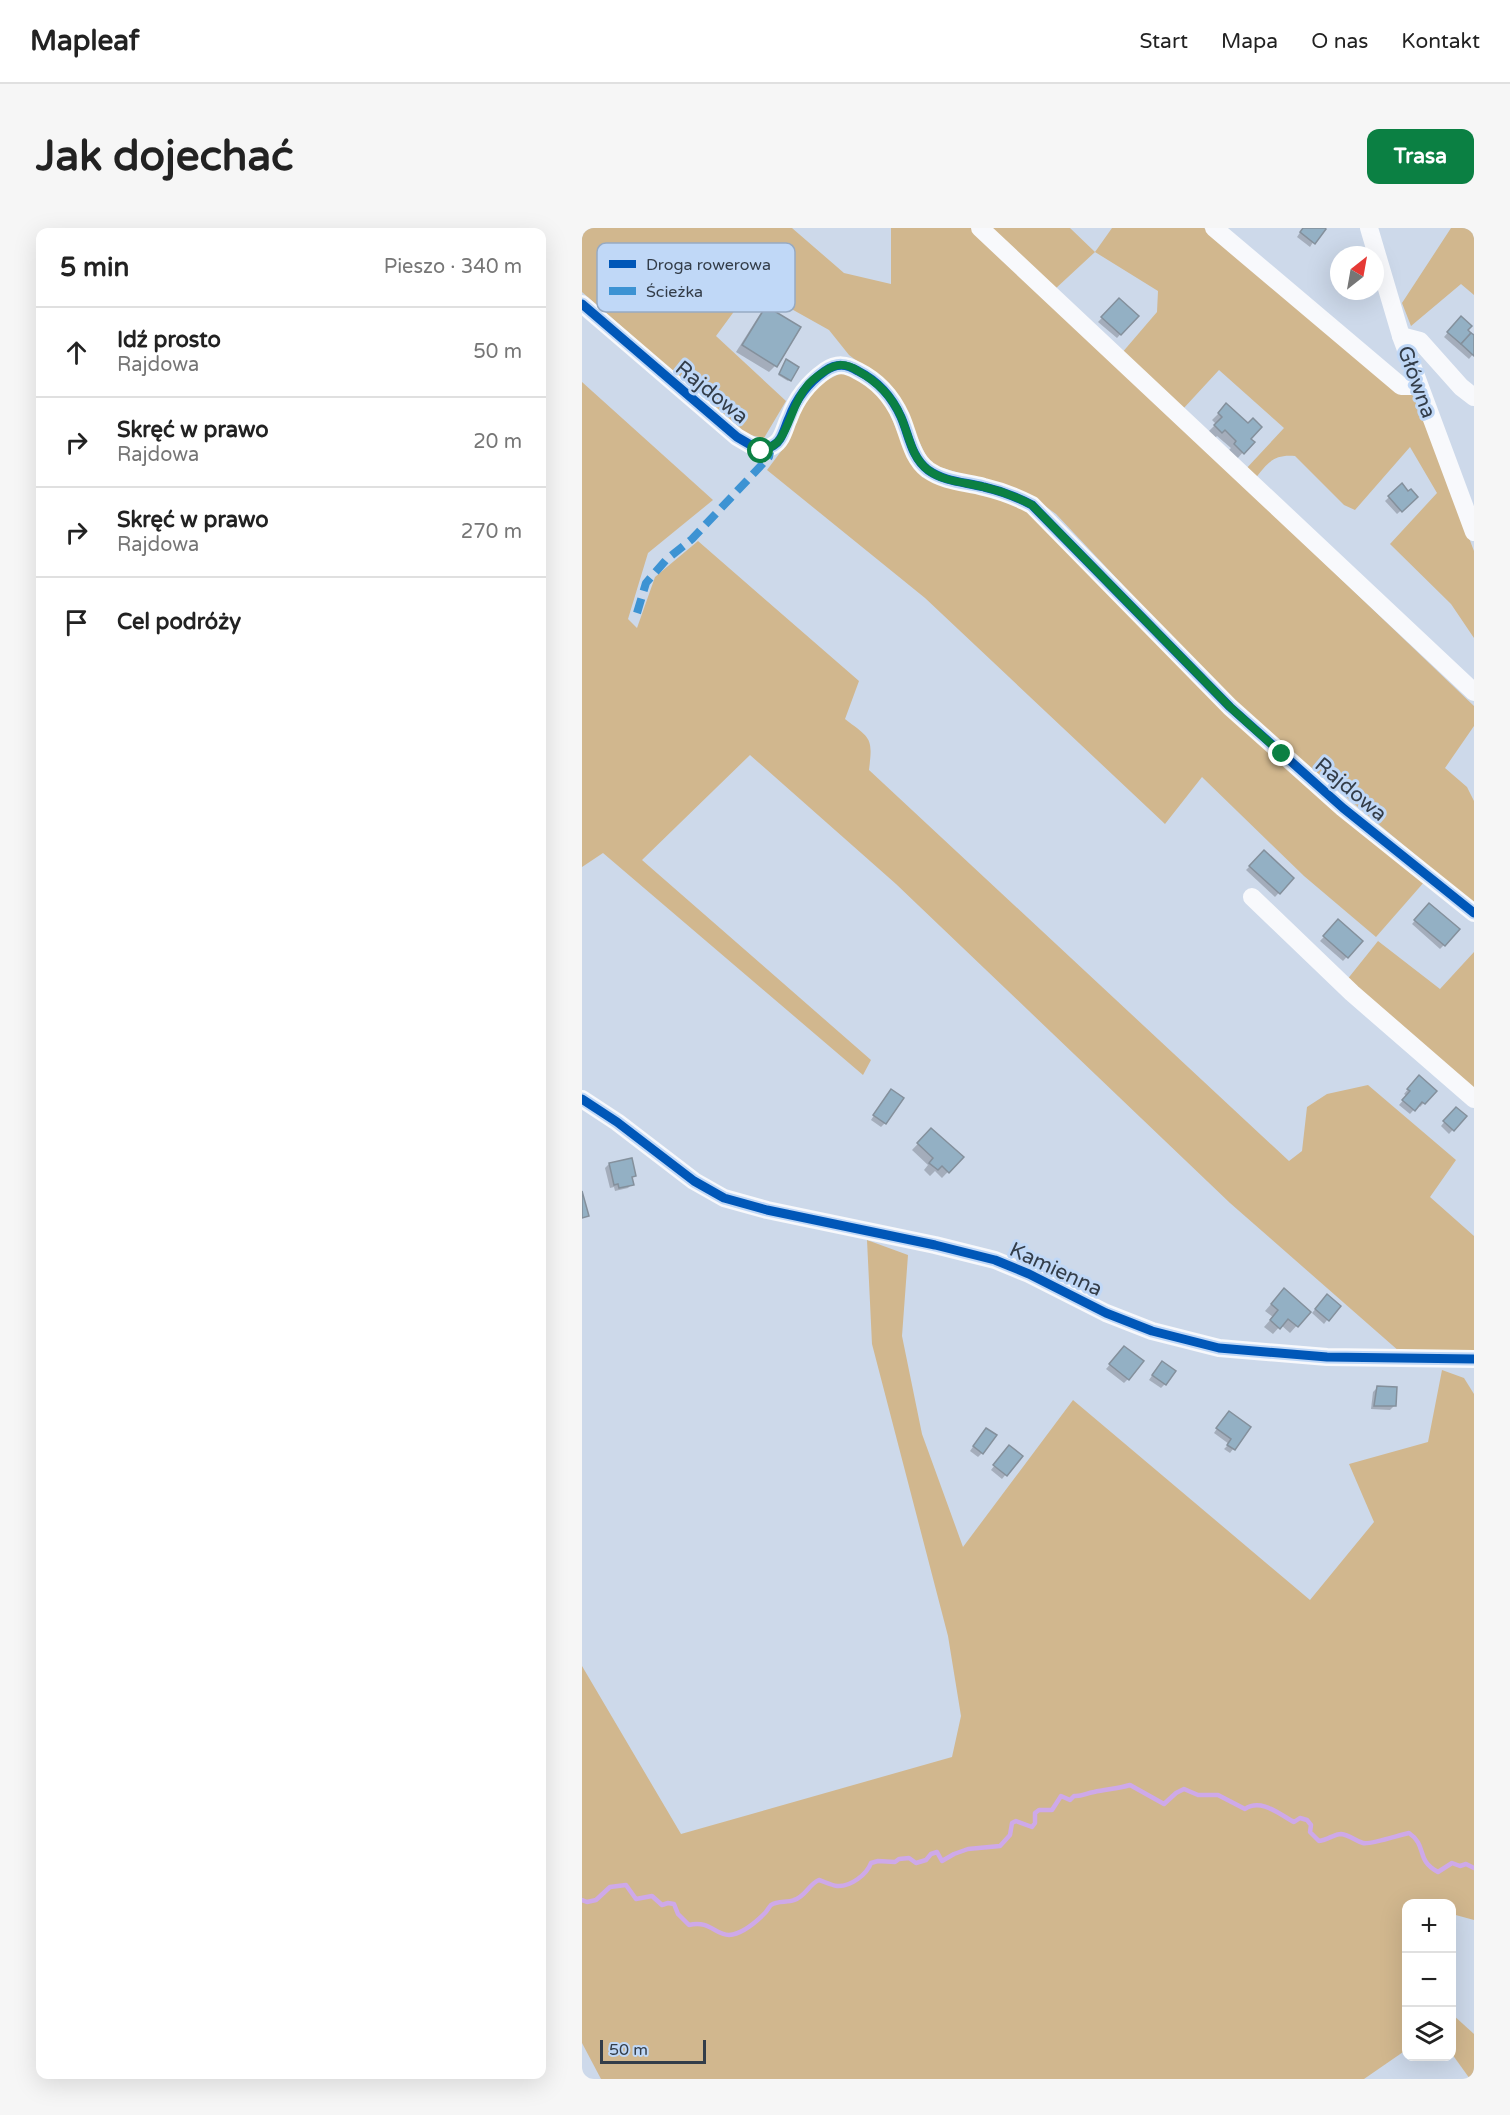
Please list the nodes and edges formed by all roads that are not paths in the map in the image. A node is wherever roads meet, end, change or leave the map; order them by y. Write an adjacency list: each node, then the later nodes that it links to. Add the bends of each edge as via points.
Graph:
1 (980, 228): 9 (street)
2 (1214, 228): 6 (street, via 1401,386)
3 (1369, 228): 5 (street, Główna)
4 (582, 304): 11 (street, Rajdowa, via 737,437 761,451 780,439 807,385 825,371 836,365 848,365 867,376 885,390 901,416 916,457 927,469 946,479 985,487 1032,505 1230,707 1343,808)
5 (1401, 336): 6 (street, Główna); 7 (street, via 1420,341)
6 (1418, 386): 8 (street, Główna)
7 (1474, 397)
8 (1474, 532)
9 (1474, 692)
10 (1252, 897): 12 (street, via 1352,993)
11 (1474, 913)
12 (1474, 1099)
13 (582, 1100): 14 (street, Kamienna, via 694,1181 724,1198 995,1260 1152,1331 1219,1348 1327,1357)
14 (1474, 1359)

